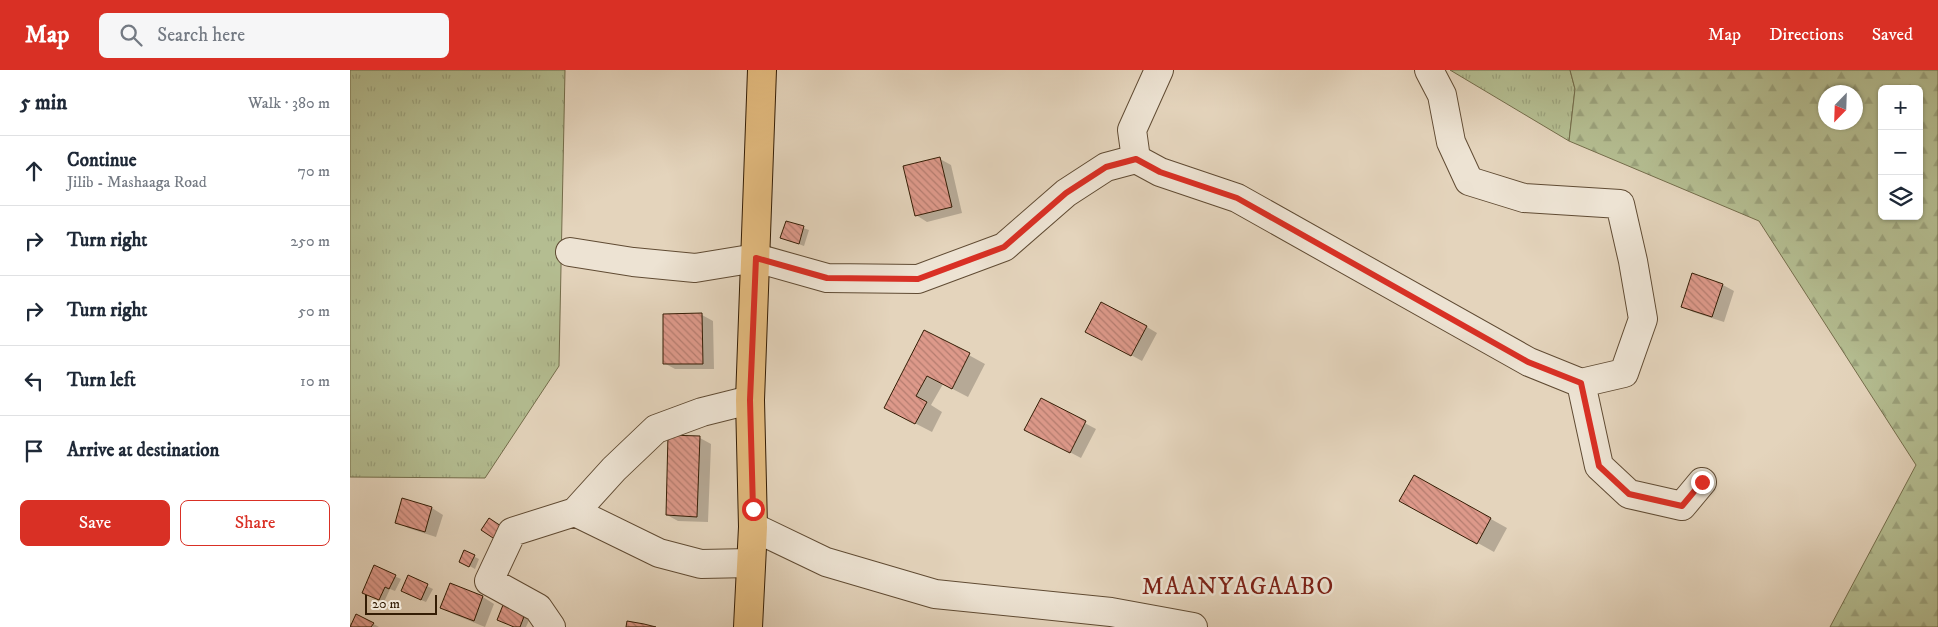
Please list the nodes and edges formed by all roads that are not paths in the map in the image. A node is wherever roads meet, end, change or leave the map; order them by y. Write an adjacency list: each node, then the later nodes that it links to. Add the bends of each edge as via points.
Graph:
1 (762, 70): 6 (main road)
2 (1159, 70): 4 (street, via 1132,130)
3 (1429, 70): 7 (street, via 1442,95 1452,142 1469,180 1524,198 1620,204 1643,319 1624,373)
4 (1136, 159): 6 (street, via 1106,167 1066,193 1004,247 918,279 827,278); 7 (street, via 1160,172 1237,198 1528,362)
5 (570, 252): 6 (street, via 695,268)
6 (756, 258): 8 (main road)
7 (1581, 383): 9 (street, via 1599,466 1629,494 1682,506)
8 (750, 400): 10 (street, via 702,412 656,429); 11 (main road)
9 (1702, 482)
10 (575, 512): 12 (street, via 659,552 701,564); 13 (street, via 512,532 489,581 538,608)
11 (753, 527): 12 (main road); 15 (street, via 826,562 935,594 1111,612)
12 (751, 563): 14 (main road)
13 (551, 627)
14 (748, 627)
15 (1193, 627)

